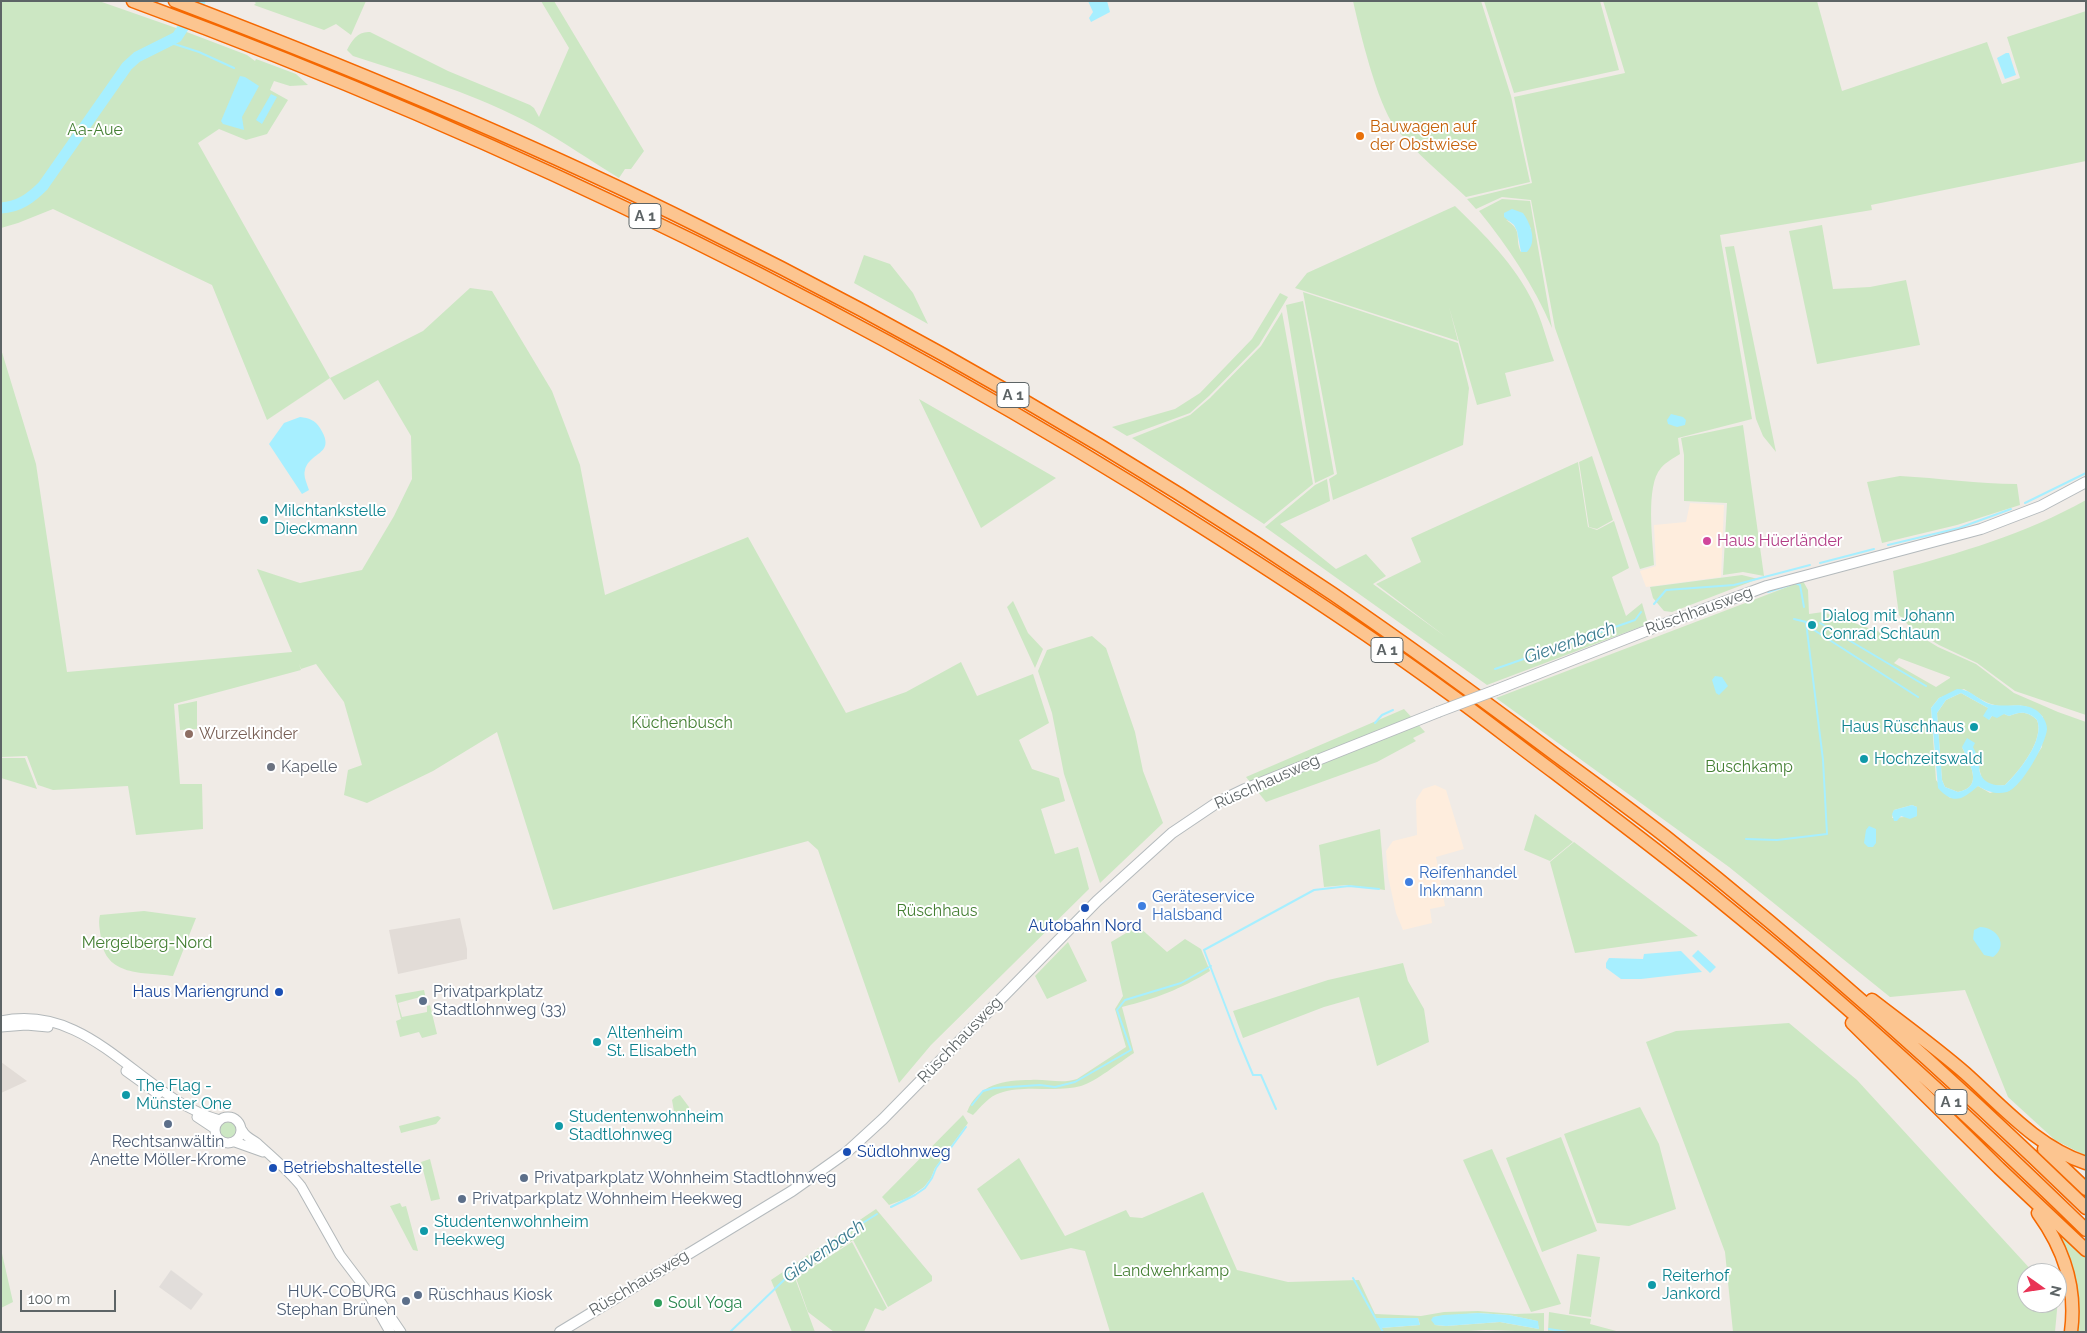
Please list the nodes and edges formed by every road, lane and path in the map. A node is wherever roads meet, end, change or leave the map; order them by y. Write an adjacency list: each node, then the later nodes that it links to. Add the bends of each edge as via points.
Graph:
1 (133, 1): 5 (highway, A 1, via 236,39 530,162 840,315 1038,426 1254,560 1443,689 1658,851)
2 (175, 1): 4 (highway, A 1, via 441,107 618,187 838,297 1045,413 1270,553 1451,676 1662,834)
3 (2086, 482): 23 (main road, Rüschhausweg, bridge, via 2041,506 1981,529 1760,588 1656,626 1270,778 1218,802 1155,846 847,1152 792,1191)
4 (1816, 961): 9 (highway, via 1827,964 1919,1036); 17 (highway, A 1, via 1922,1054)
5 (1813, 978): 15 (highway, via 1820,993); 18 (highway, A 1, via 1920,1073)
6 (1, 1021): 8 (street, via 38,1020 79,1031 179,1101)
7 (1, 1027): 10 (street, via 39,1026 74,1036)
8 (220, 1120): 10 (street); 11 (street, via 234,1118)
9 (2018, 1122): 14 (highway, via 2051,1147); 16 (highway)
10 (215, 1129): 12 (street, via 222,1142)
11 (242, 1130): 12 (street); 13 (street)
12 (235, 1142): 13 (street)
13 (267, 1154): 20 (street, via 301,1186 340,1255)
14 (2086, 1163)
15 (1999, 1168): 19 (highway); 24 (highway, via 2035,1208 2063,1254 2072,1296)
16 (2086, 1189)
17 (2086, 1208)
18 (2086, 1230)
19 (2086, 1250)
20 (365, 1288): 21 (street); 22 (street, via 380,1301)
21 (390, 1332)
22 (401, 1332)
23 (560, 1332)
24 (2071, 1332)

